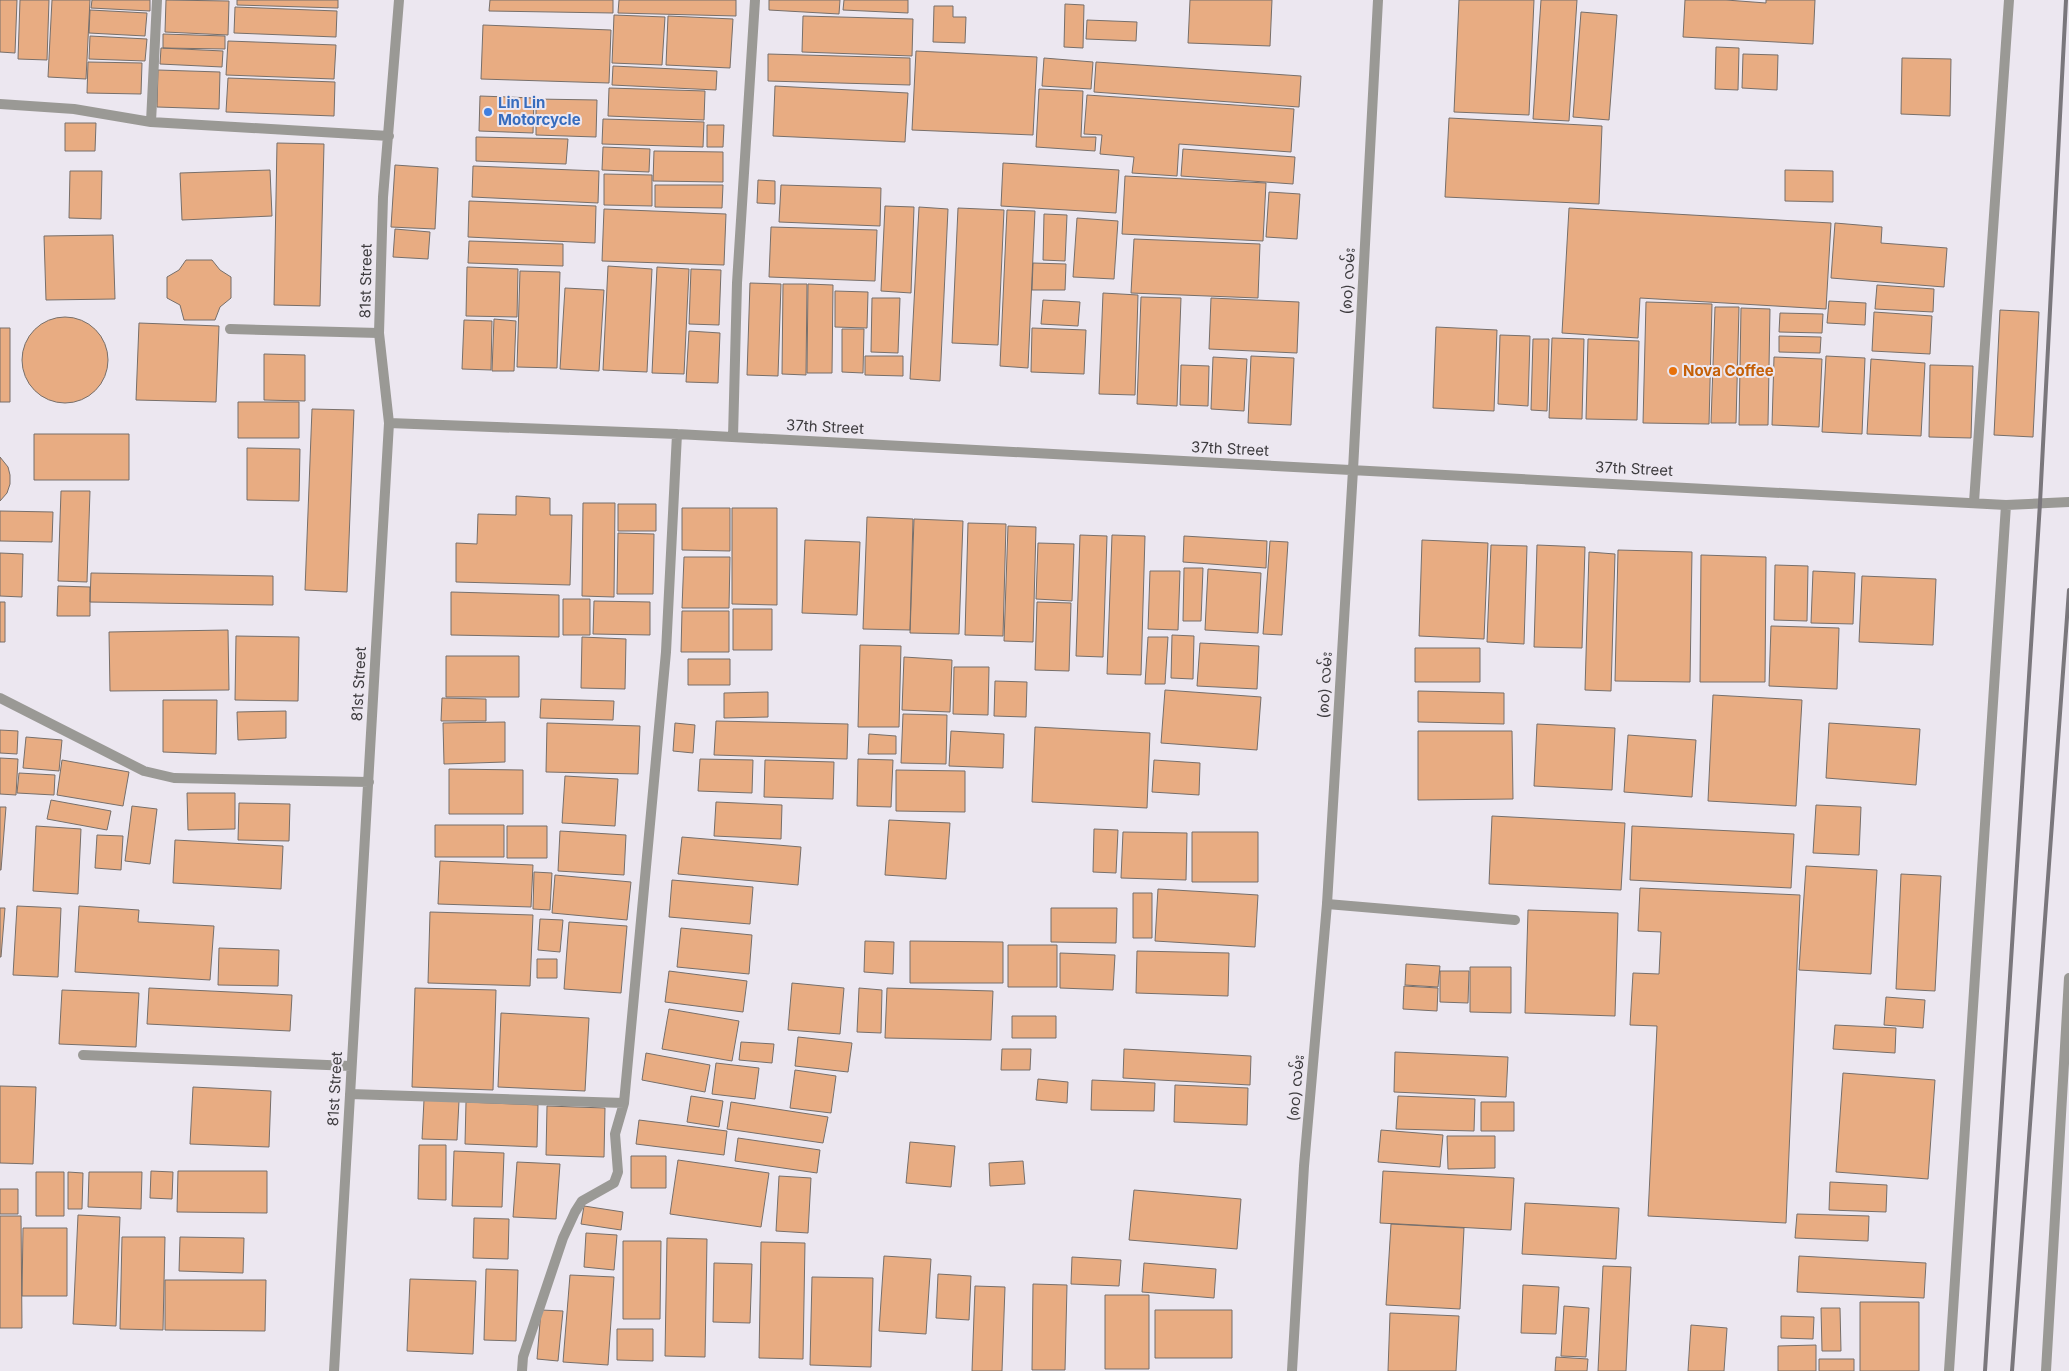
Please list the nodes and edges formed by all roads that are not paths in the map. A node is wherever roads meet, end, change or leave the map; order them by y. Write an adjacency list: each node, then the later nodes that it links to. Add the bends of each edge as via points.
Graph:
1 (157, 0): 7 (street)
2 (399, 0): 8 (street, 81st Street)
3 (755, 0): 13 (street, via 737,283)
4 (1378, 0): 14 (street, (၈၀) လမ်း)
5 (2009, 0): 15 (street)
6 (0, 104): 7 (street, via 74,109)
7 (151, 122): 8 (street)
8 (389, 136): 10 (street, 81st Street, via 383,197)
9 (230, 329): 10 (street)
10 (379, 333): 11 (street, 81st Street)
11 (389, 424): 12 (street, 37th Street); 19 (street, 81st Street)
12 (677, 434): 13 (street, 37th Street); 27 (street, via 666,652)
13 (733, 437): 14 (street, 37th Street)
14 (1353, 470): 15 (street, 37th Street); 20 (street, (၈၀) လမ်း)
15 (1974, 502): 17 (street, 37th Street)
16 (2069, 502): 17 (street, 37th Street)
17 (2006, 505): 31 (street)
18 (0, 698): 19 (street, via 144,771 174,778)
19 (369, 782): 24 (street, 81st Street)
20 (1326, 904): 21 (street); 30 (street, (၈၀) လမ်း, via 1304,1166)
21 (1515, 920)
22 (2069, 978): 25 (street)
23 (83, 1055): 24 (street)
24 (351, 1066): 26 (street, 81st Street)
25 (2066, 1090): 32 (street)
26 (350, 1094): 27 (street); 28 (street, 81st Street)
27 (624, 1103): 29 (street, via 615,1134 618,1172 614,1183 582,1201 575,1212 563,1238 523,1357)
28 (334, 1371)
29 (522, 1371)
30 (1292, 1371)
31 (1950, 1371)
32 (2046, 1371)

